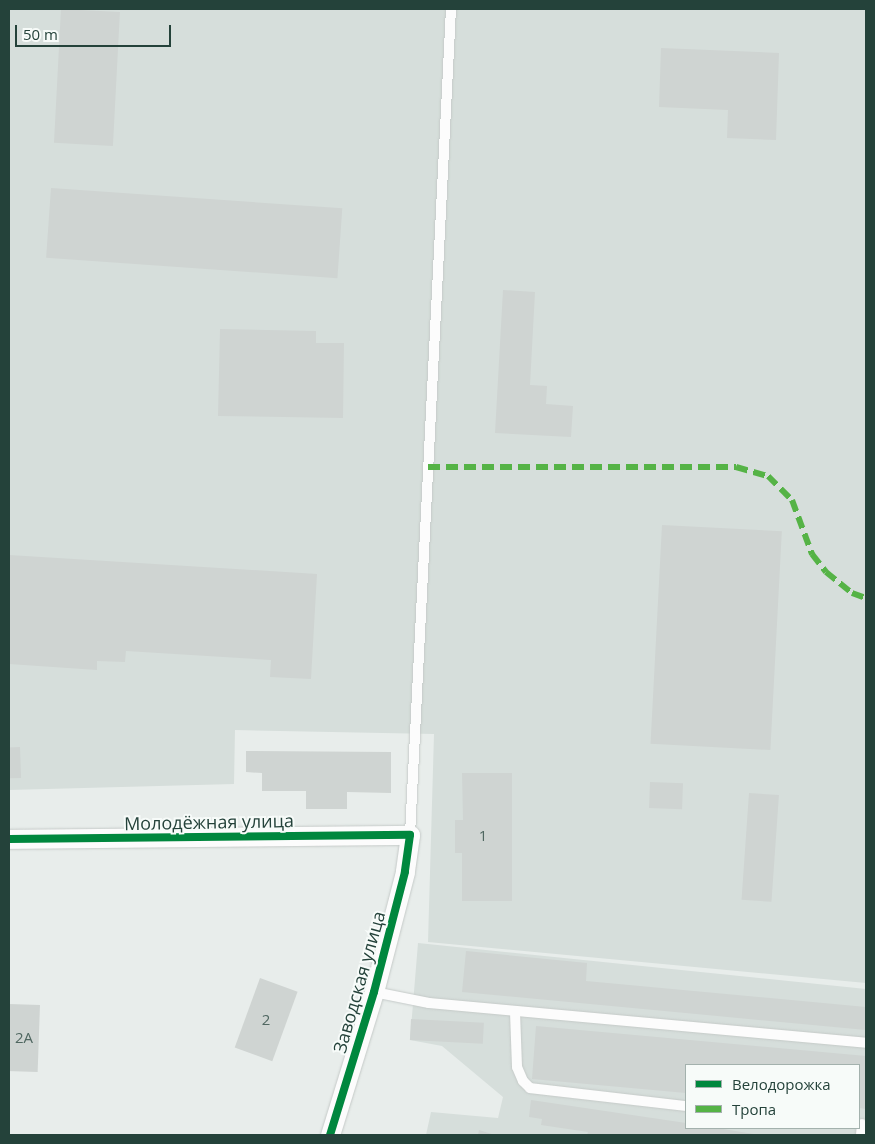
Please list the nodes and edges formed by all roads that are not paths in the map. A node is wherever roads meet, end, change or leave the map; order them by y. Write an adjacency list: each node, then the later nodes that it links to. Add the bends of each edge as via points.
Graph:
1 (452, 9): 2 (lane)
2 (410, 835): 3 (street, Молодёжная улица); 4 (street, Заводская улица, via 405,872)
3 (9, 839)
4 (374, 992): 5 (lane, via 429,1003); 9 (street, Заводская улица)
5 (515, 1012): 6 (lane); 7 (lane, via 517,1066 530,1088)
6 (866, 1043)
7 (685, 1106)
8 (862, 1124): 10 (lane)
9 (330, 1135)
10 (861, 1135)

